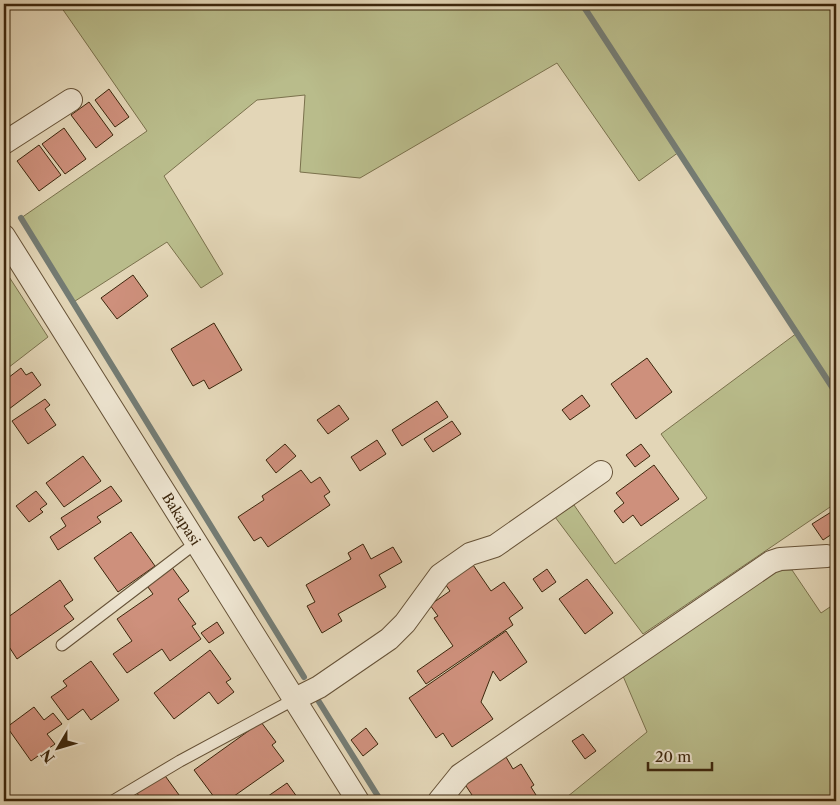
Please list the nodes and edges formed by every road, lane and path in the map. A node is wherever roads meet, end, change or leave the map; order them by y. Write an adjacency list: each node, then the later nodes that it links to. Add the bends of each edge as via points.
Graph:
1 (72, 100): 2 (street)
2 (4, 143)
3 (4, 236): 5 (street, Bakapasi)
4 (601, 472): 8 (street, via 495,546 470,554 440,575 405,623 389,639 319,687)
5 (197, 542): 7 (lane); 8 (street, Bakapasi)
6 (827, 556): 11 (street, via 771,562 460,775)
7 (62, 645)
8 (295, 699): 9 (lane); 10 (street, Bakapasi)
9 (113, 801)
10 (358, 801)
11 (439, 801)

